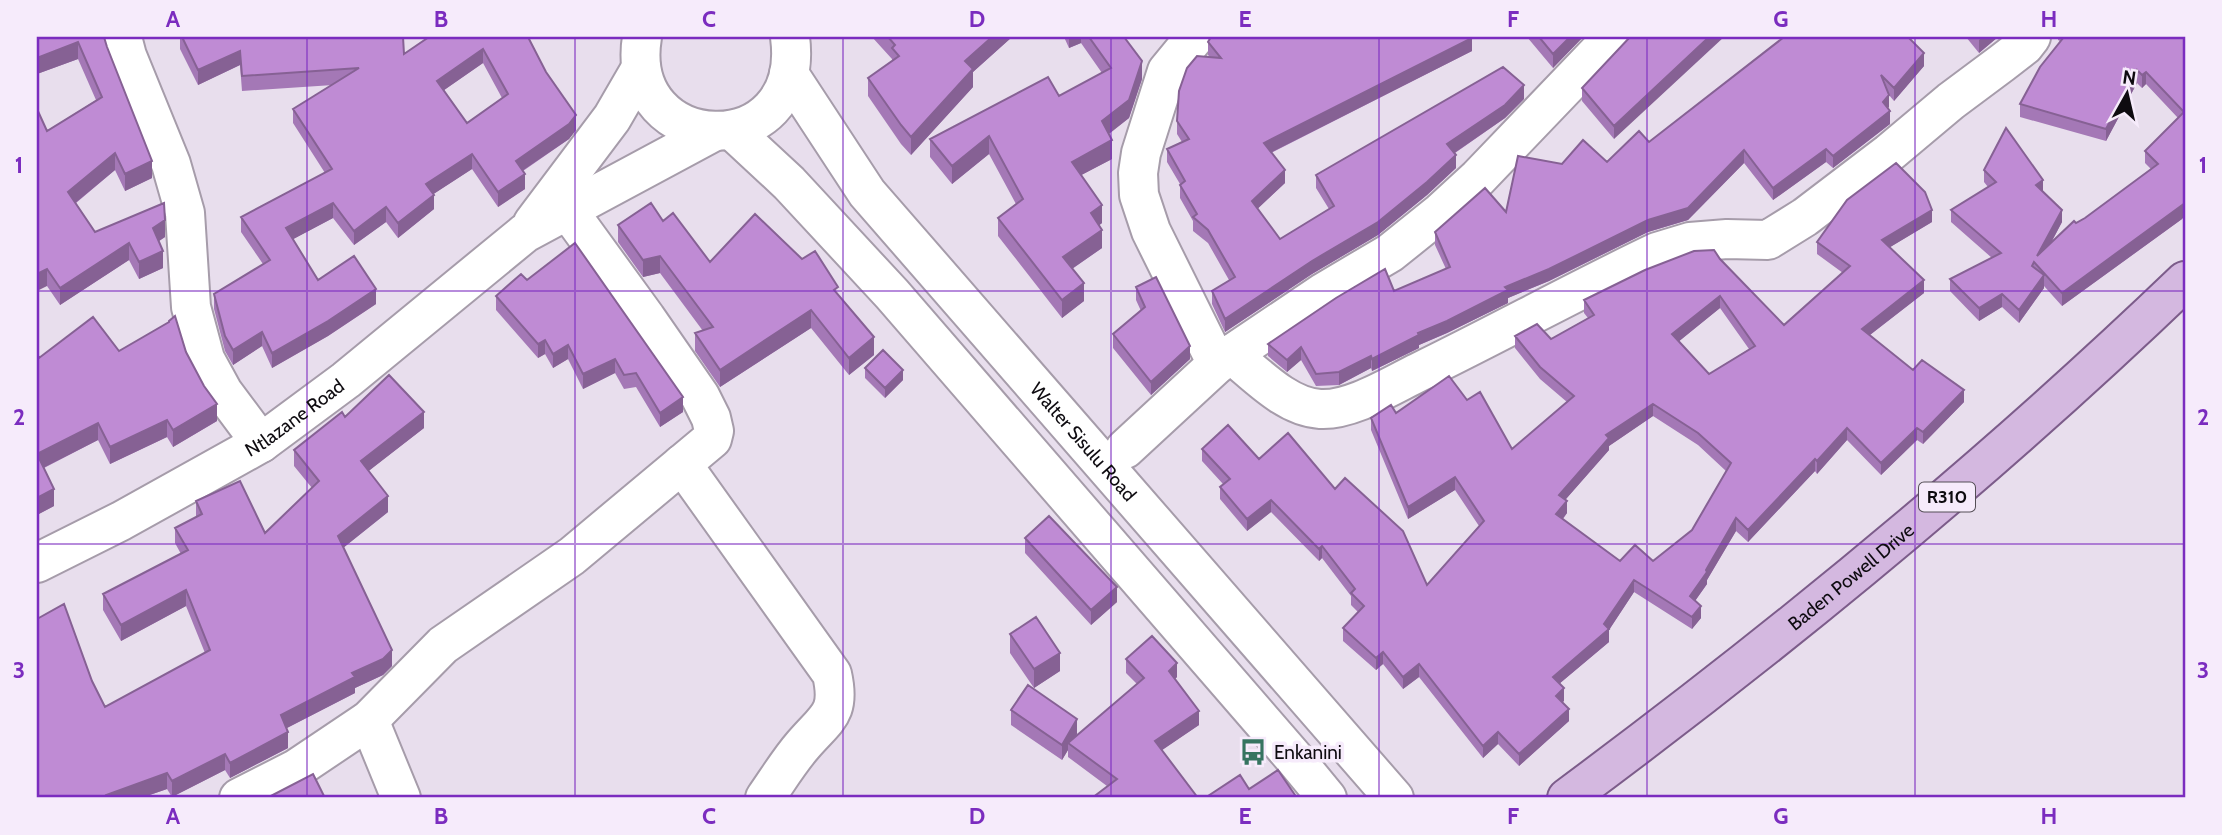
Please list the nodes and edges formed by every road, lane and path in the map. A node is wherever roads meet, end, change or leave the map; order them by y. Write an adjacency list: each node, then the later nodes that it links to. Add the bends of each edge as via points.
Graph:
1 (122, 37): 12 (street, via 185,213 191,307 205,359)
2 (1195, 37): 11 (street, via 1167,71 1141,153 1139,195 1151,232)
3 (1614, 37): 11 (street, via 1441,212 1390,253)
4 (2031, 37): 11 (street, via 1878,161 1768,240 1690,242 1657,252 1470,348 1340,408 1303,405)
5 (793, 50): 7 (street, Ntlazane Road, via 783,91 773,106 760,118); 21 (street, Walter Sisulu Road, via 866,193)
6 (641, 53): 7 (street, via 647,88 658,106 693,128); 9 (street, Ntlazane Road, via 612,118)
7 (723, 131): 9 (street, Ntlazane Road); 20 (street, via 789,183 892,295)
8 (577, 223): 14 (street, via 711,418 712,439)
9 (525, 233): 12 (street, Ntlazane Road, via 346,380)
10 (2185, 281): 22 (main road, Baden Powell Drive / R310, via 2092,370 1945,498 1760,650)
11 (1224, 359): 13 (street)
12 (261, 443): 15 (street, Ntlazane Road)
13 (1125, 449)
14 (682, 464): 16 (street, via 572,556 443,645); 19 (street, via 832,674 836,690 834,708 825,724 803,745)
15 (37, 564)
16 (369, 720): 17 (street, via 296,769); 18 (street)
17 (239, 798)
18 (401, 798)
19 (765, 798)
20 (1326, 798)
21 (1394, 798)
22 (1567, 798)

